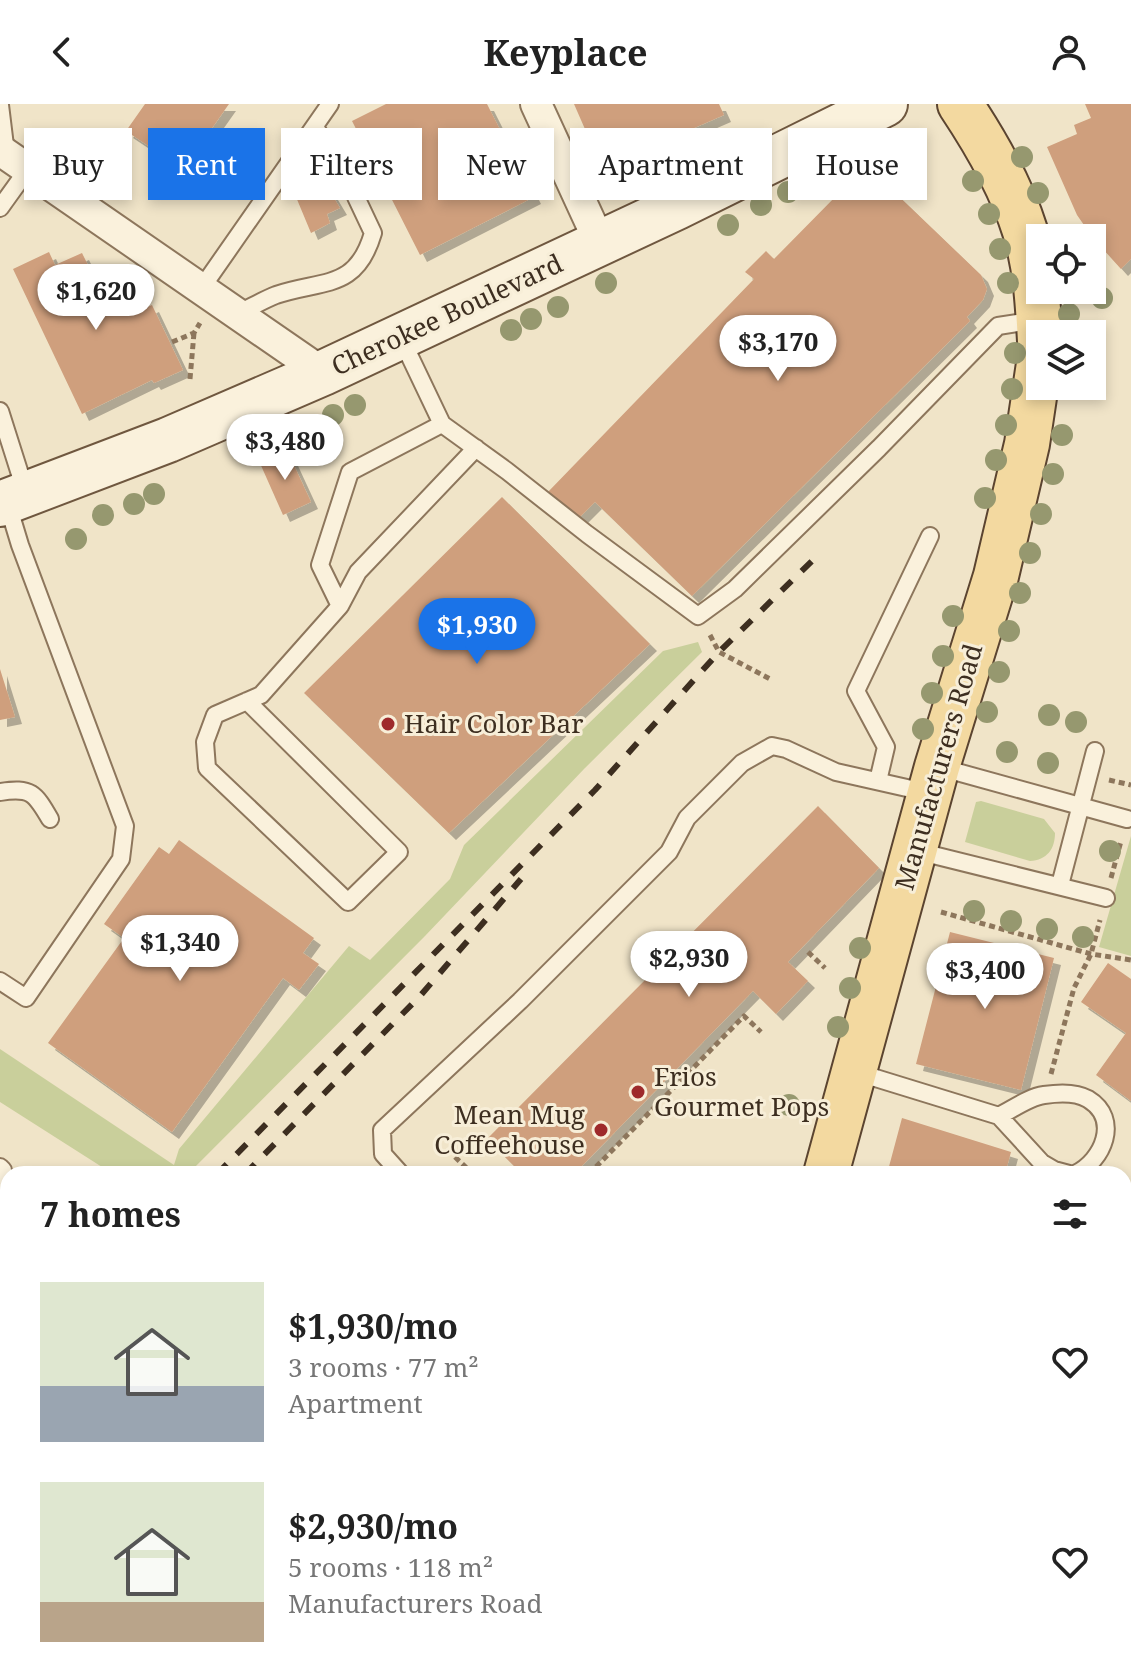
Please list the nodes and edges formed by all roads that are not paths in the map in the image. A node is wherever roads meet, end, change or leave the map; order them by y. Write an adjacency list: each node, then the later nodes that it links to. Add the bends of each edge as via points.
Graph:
1 (330, 104): 6 (lane)
2 (536, 104): 10 (street)
3 (885, 104): 10 (main road, Cherokee Boulevard)
4 (960, 104): 13 (main road, Manufacturers Road, via 998,168 1025,230)
5 (0, 105): 7 (lane)
6 (315, 127): 11 (lane)
7 (11, 157): 9 (lane); 11 (street)
8 (357, 200): 12 (lane, via 373,233 367,255 352,271 331,283 276,295)
9 (0, 208)
10 (600, 243): 15 (main road, Cherokee Boulevard)
11 (201, 289): 12 (street)
12 (237, 314): 16 (street)
13 (1039, 320)
14 (1026, 335): 20 (lane, via 998,326 746,578 698,616)
15 (400, 337): 16 (main road, Cherokee Boulevard); 19 (lane)
16 (323, 373): 21 (main road, Cherokee Boulevard)
17 (1032, 400): 26 (main road, Manufacturers Road, via 996,576)
18 (0, 411): 21 (lane)
19 (442, 424): 20 (lane); 23 (lane, via 350,472 320,565)
20 (476, 448): 23 (lane, via 358,572)
21 (11, 500): 35 (lane, via 20,545 125,826 121,859 26,998)
22 (930, 536): 27 (lane, via 856,691 886,747)
23 (340, 606): 24 (lane, via 261,695)
24 (247, 701): 24 (lane, via 215,715 205,742 207,768 348,902 399,852)
25 (1095, 751): 29 (lane)
26 (934, 780): 27 (lane); 29 (lane); 32 (main road, Manufacturers Road)
27 (878, 781): 38 (lane, via 836,772 772,746 742,763 687,818 669,852 382,1130 383,1154)
28 (0, 792): 30 (lane, via 21,789 39,799)
29 (1081, 808): 31 (lane); 33 (lane)
30 (50, 819)
31 (1127, 819)
32 (914, 851): 33 (lane); 36 (main road, Manufacturers Road)
33 (1060, 885): 34 (lane)
34 (1108, 891)
35 (0, 981)
36 (854, 1071): 37 (lane); 39 (main road, Manufacturers Road)
37 (999, 1116): 40 (lane); 41 (lane, via 1045,1095 1087,1099 1101,1113 1107,1134)
38 (394, 1166)
39 (828, 1166)
40 (1047, 1166)
41 (1089, 1166)

